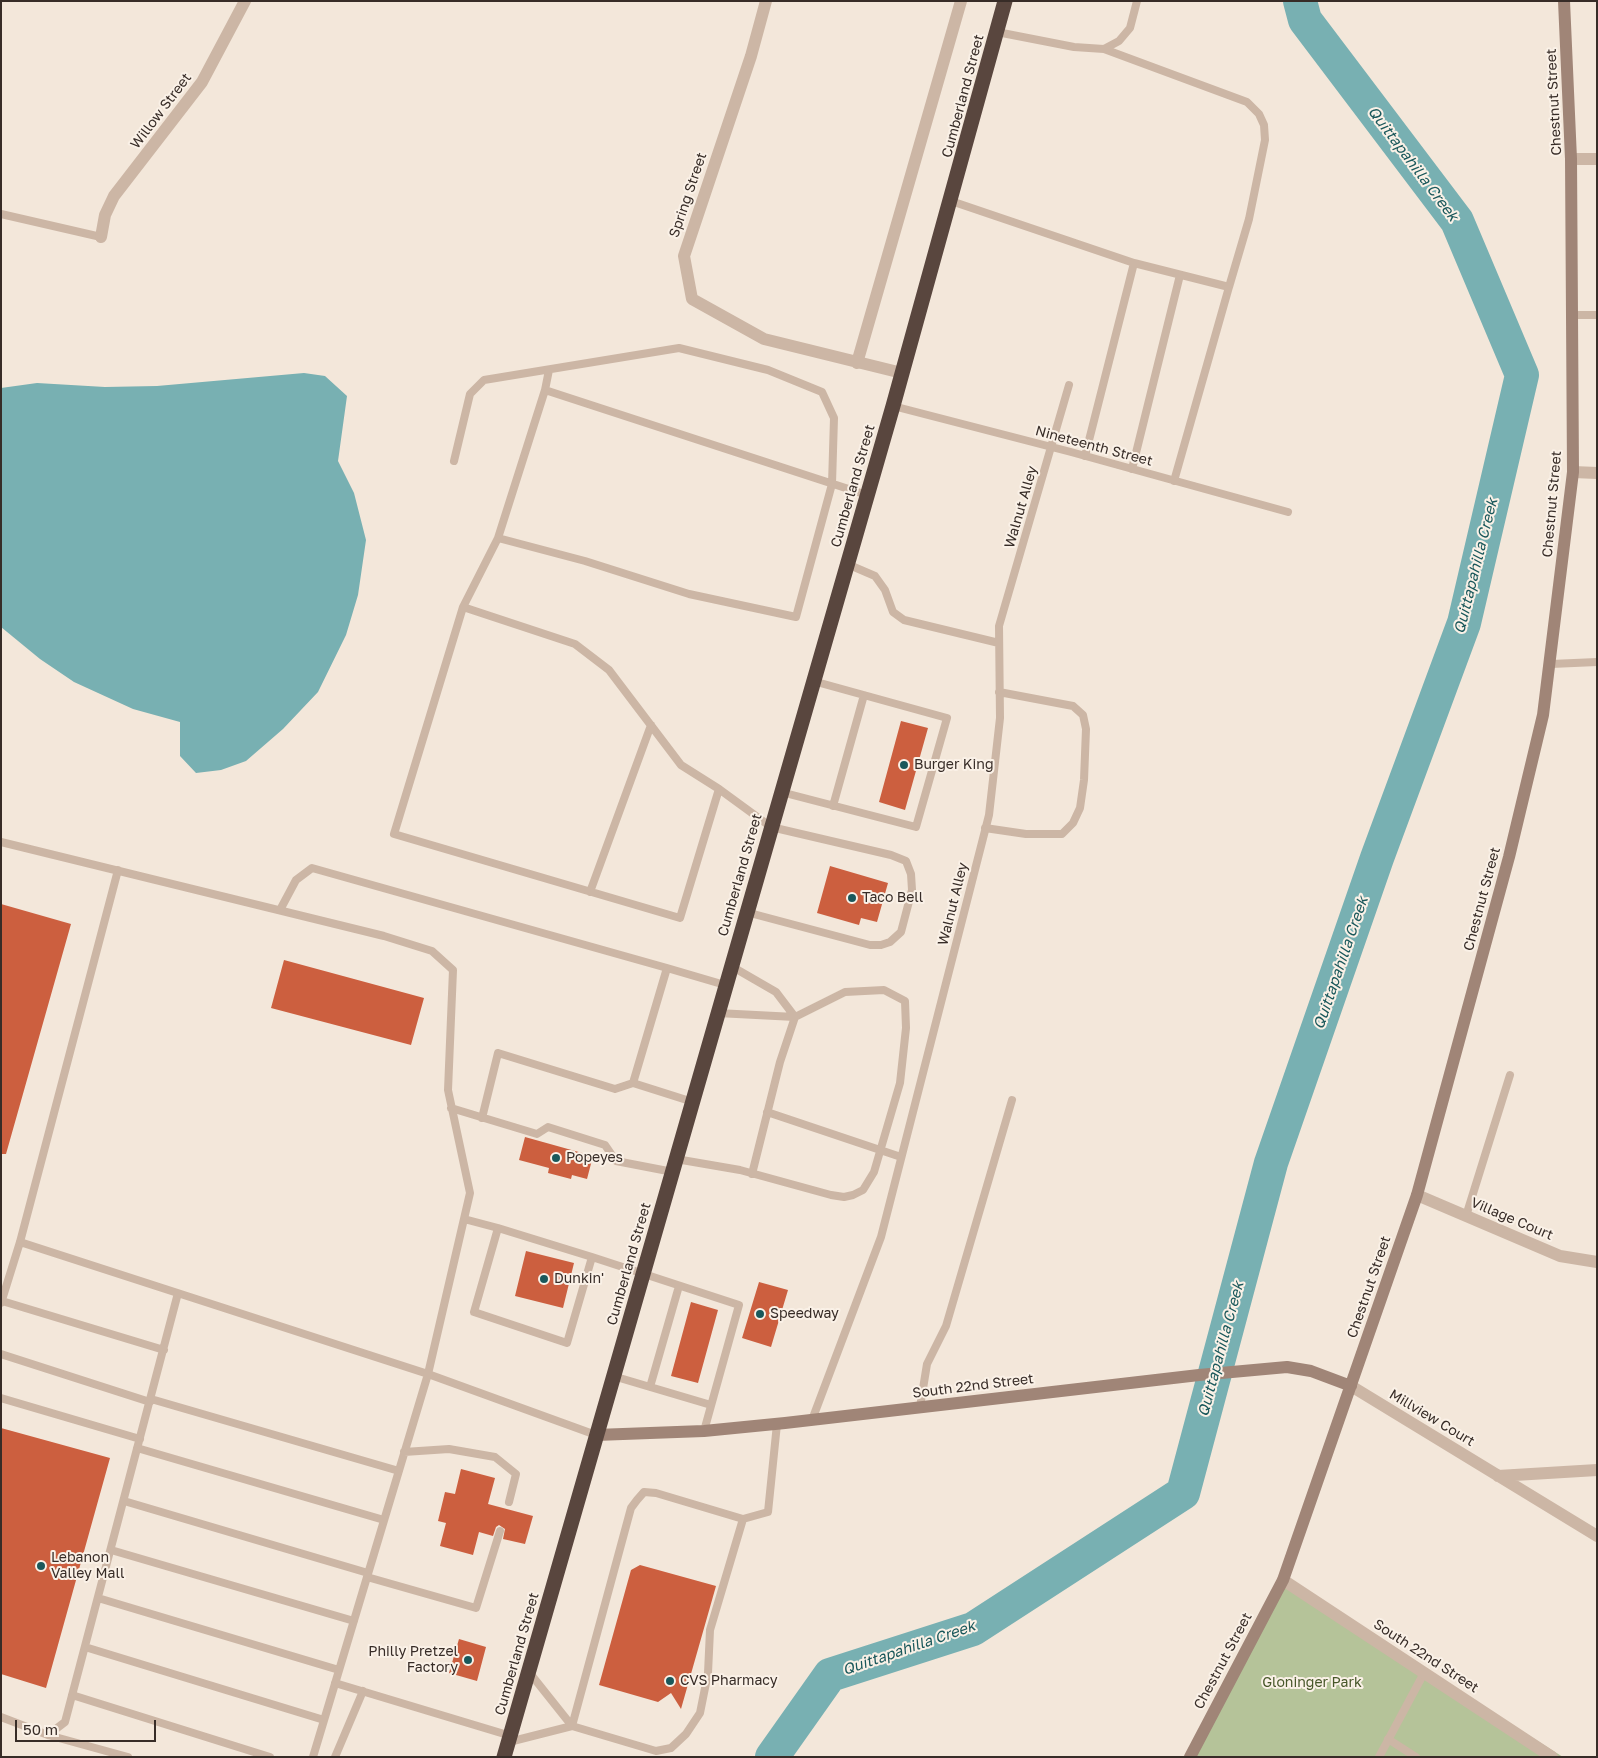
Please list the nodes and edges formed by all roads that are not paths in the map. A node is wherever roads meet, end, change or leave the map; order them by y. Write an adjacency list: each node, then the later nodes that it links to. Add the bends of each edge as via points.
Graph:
1 (245, 1): 13 (street, Willow Street, via 202,82 114,196 105,215)
2 (766, 1): 19 (street, Spring Street, via 751,56 684,256 692,300 764,339)
3 (961, 1): 19 (street)
4 (1005, 1): 7 (highway, Cumberland Street)
5 (1137, 1): 8 (lane, via 1130,28 1120,41)
6 (1564, 1): 9 (street, Chestnut Street)
7 (997, 32): 8 (lane); 11 (highway, Cumberland Street)
8 (1104, 49): 16 (lane, via 1247,102 1264,124 1265,140 1249,219)
9 (1572, 159): 10 (street); 17 (street, Chestnut Street)
10 (1597, 159)
11 (951, 201): 14 (lane); 21 (highway, Cumberland Street)
12 (1, 214): 13 (lane)
13 (101, 237)
14 (1134, 263): 15 (lane); 26 (lane)
15 (1180, 275): 16 (lane); 28 (lane)
16 (1229, 287): 31 (lane)
17 (1572, 315): 18 (lane); 29 (street, Chestnut Street)
18 (1597, 315)
19 (857, 362): 21 (street, Spring Street)
20 (549, 370): 23 (lane); 27 (lane, via 484,380 470,394); 32 (lane, via 678,348 768,370 822,392 834,418)
21 (902, 374): 24 (highway, Cumberland Street)
22 (1068, 386): 25 (lane, Walnut Alley)
23 (545, 390): 32 (lane); 35 (lane)
24 (893, 406): 25 (lane, Nineteenth Street); 33 (highway, Cumberland Street)
25 (1052, 447): 26 (lane, Nineteenth Street); 38 (lane, Walnut Alley, via 999,626)
26 (1085, 456): 28 (lane, Nineteenth Street)
27 (454, 461)
28 (1132, 469): 31 (lane, Nineteenth Street)
29 (1573, 472): 30 (street); 40 (street, Chestnut Street)
30 (1597, 473)
31 (1174, 481): 34 (lane, Nineteenth Street)
32 (832, 484): 33 (lane); 35 (lane, via 796,618 689,594)
33 (867, 495): 36 (highway, Cumberland Street)
34 (1288, 512)
35 (498, 538): 37 (lane)
36 (847, 564): 38 (lane, via 875,576 885,590 893,612 904,620); 41 (highway, Cumberland Street)
37 (463, 607): 44 (lane, via 575,644 609,670); 52 (lane, via 394,834)
38 (999, 643): 42 (lane, Walnut Alley)
39 (1597, 662): 40 (lane)
40 (1551, 664): 71 (street, Chestnut Street, via 1543,715 1509,857)
41 (813, 681): 43 (lane); 46 (highway, Cumberland Street)
42 (999, 692): 49 (lane, Walnut Alley, via 999,728); 49 (lane, via 1073,706 1083,715 1086,728 1084,780 1080,808 1073,823 1062,834 1026,834)
43 (864, 695): 47 (lane); 47 (lane, via 947,718 945,727 916,827)
44 (651, 725): 45 (lane, via 681,765); 52 (lane)
45 (719, 789): 48 (lane); 52 (lane, via 680,918)
46 (781, 792): 47 (lane); 48 (highway, Cumberland Street)
47 (833, 806)
48 (771, 827): 54 (highway, Cumberland Street); 54 (lane, via 868,848 906,861 912,890 906,919 901,932 890,942 870,945)
49 (985, 828): 68 (lane, Walnut Alley)
50 (1, 842): 51 (lane)
51 (118, 870): 53 (lane); 75 (lane)
52 (590, 892)
53 (280, 910): 56 (lane, via 296,880 312,868); 64 (lane, via 432,951 453,970 448,1090)
54 (746, 912): 55 (highway, Cumberland Street)
55 (730, 966): 57 (highway, Cumberland Street); 59 (lane, via 776,992)
56 (667, 968): 57 (lane); 61 (lane)
57 (725, 985): 58 (highway, Cumberland Street)
58 (717, 1013): 59 (lane); 63 (highway, Cumberland Street)
59 (795, 1017): 65 (lane); 67 (lane, via 845,992 884,990 905,1001 906,1028 900,1083)
60 (1510, 1075): 72 (lane)
61 (633, 1083): 63 (lane); 66 (lane, via 615,1089 498,1054)
62 (1012, 1100): 91 (lane, via 946,1326 927,1364)
63 (693, 1102): 69 (highway, Cumberland Street)
64 (451, 1108): 66 (lane); 73 (lane, via 470,1193)
65 (767, 1112): 67 (lane); 70 (lane)
66 (482, 1118): 69 (lane, via 537,1134 548,1127 605,1145 616,1161)
67 (880, 1151): 68 (lane); 70 (lane, via 874,1172 863,1190 844,1197)
68 (901, 1157): 92 (lane, Walnut Alley, via 880,1238)
69 (675, 1165): 70 (lane); 78 (highway, Cumberland Street)
70 (752, 1174)
71 (1417, 1195): 72 (street, Village Court); 86 (street, Chestnut Street)
72 (1466, 1216): 77 (street, Village Court, via 1560,1256)
73 (464, 1219): 74 (lane); 84 (lane)
74 (498, 1228): 76 (lane); 76 (lane, via 474,1312 567,1343)
75 (20, 1242): 80 (lane); 81 (lane)
76 (592, 1257): 78 (lane)
77 (1597, 1262)
78 (644, 1275): 79 (lane); 85 (highway, Cumberland Street)
79 (679, 1286): 87 (lane); 90 (lane, via 739,1305)
80 (178, 1293): 82 (lane); 84 (lane)
81 (2, 1302): 82 (lane)
82 (164, 1350): 89 (lane)
83 (1, 1354): 89 (lane)
84 (428, 1374): 95 (lane); 98 (lane)
85 (613, 1376): 87 (lane); 95 (highway, Cumberland Street)
86 (1351, 1386): 91 (street, South 22nd Street, via 1311,1370 1287,1367); 101 (street, Millview Court); 110 (street, Chestnut Street)
87 (650, 1387): 90 (lane)
88 (1, 1398): 96 (lane)
89 (150, 1401): 96 (lane); 100 (lane)
90 (711, 1405): 94 (lane)
91 (920, 1407): 92 (street, South 22nd Street)
92 (812, 1420): 93 (street, South 22nd Street)
93 (777, 1424): 94 (street, South 22nd Street); 104 (lane, via 768,1512)
94 (704, 1431): 95 (street, South 22nd Street)
95 (596, 1435): 115 (highway, Cumberland Street)
96 (140, 1439): 97 (lane)
97 (137, 1448): 102 (lane); 105 (lane)
98 (404, 1452): 100 (lane); 103 (lane, via 449,1449 495,1457 516,1474)
99 (1597, 1470): 101 (street)
100 (399, 1471): 105 (lane)
101 (1498, 1476): 107 (street, Millview Court)
102 (124, 1501): 108 (lane); 109 (lane)
103 (509, 1502)
104 (743, 1519): 122 (lane, via 710,1630 708,1674 700,1713 686,1734 671,1748 656,1751); 122 (lane, via 656,1493 644,1492 637,1500 631,1508)
105 (384, 1520): 109 (lane)
106 (500, 1531): 109 (lane, via 476,1608)
107 (1597, 1536)
108 (111, 1550): 111 (lane); 112 (lane)
109 (367, 1575): 112 (lane)
110 (1283, 1580): 116 (street, South 22nd Street); 131 (street, Chestnut Street)
111 (98, 1598): 113 (lane); 114 (lane)
112 (354, 1621): 114 (lane)
113 (85, 1647): 119 (lane); 121 (lane)
114 (339, 1670): 117 (lane)
115 (529, 1672): 122 (lane); 124 (highway, Cumberland Street)
116 (1424, 1673): 125 (lane); 134 (street, South 22nd Street)
117 (335, 1683): 118 (lane); 121 (lane)
118 (363, 1691): 124 (lane); 129 (lane)
119 (72, 1695): 123 (lane, via 65,1722); 127 (lane)
120 (1, 1717): 123 (lane)
121 (324, 1720): 128 (lane)
122 (572, 1726): 124 (lane)
123 (48, 1735): 126 (lane)
124 (510, 1739): 130 (highway, Cumberland Street)
125 (1388, 1739): 132 (lane); 133 (lane)
126 (128, 1757)
127 (270, 1757)
128 (313, 1757)
129 (335, 1757)
130 (504, 1757)
131 (1190, 1757)
132 (1379, 1757)
133 (1416, 1757)
134 (1552, 1757)

